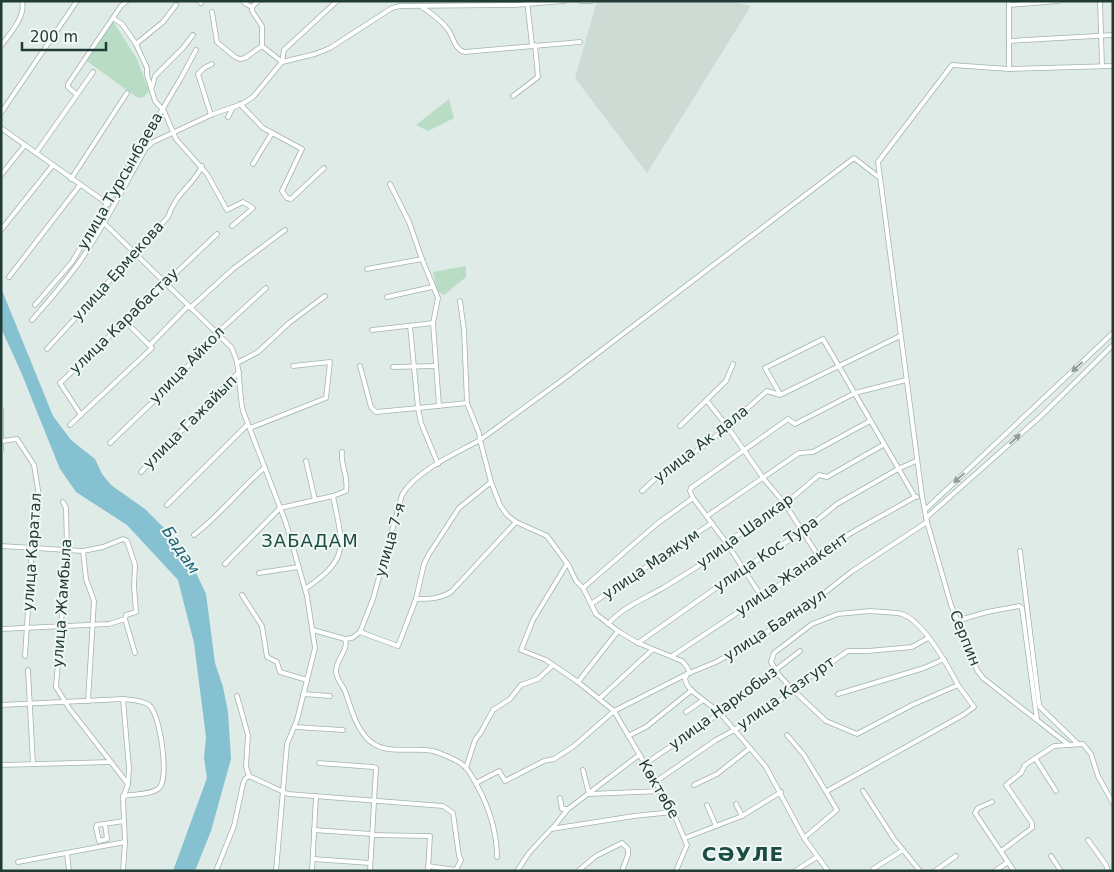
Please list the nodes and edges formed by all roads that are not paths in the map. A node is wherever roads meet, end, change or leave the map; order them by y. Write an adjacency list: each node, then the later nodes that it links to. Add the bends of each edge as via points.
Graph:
1 (22, 1): 26 (street, via 24,6 20,19)
2 (77, 1): 42 (street)
3 (127, 1): 18 (street)
4 (243, 1): 15 (street)
5 (258, 1): 15 (street)
6 (337, 1): 29 (street, улица Турсынбаева, via 284,50)
7 (564, 1): 12 (street)
8 (581, 1): 9 (street)
9 (591, 1)
10 (1058, 1): 13 (street)
11 (1100, 1): 20 (street)
12 (527, 3): 16 (street); 25 (street)
13 (1009, 3): 22 (street)
14 (176, 5): 24 (street)
15 (252, 6): 27 (street, via 262,26)
16 (422, 7): 25 (street, via 448,30 460,51); 29 (street, via 392,8 330,48)
17 (212, 12): 27 (street, via 217,42 235,57 245,58)
18 (113, 18): 24 (street, via 122,24); 37 (street, via 68,84)
19 (193, 35): 35 (street, via 155,76)
20 (1101, 35): 21 (street); 22 (street); 31 (street)
21 (1113, 35)
22 (1009, 41): 33 (street)
23 (580, 42): 25 (street)
24 (136, 44): 35 (street)
25 (534, 45): 38 (street, via 538,78)
26 (1, 46)
27 (262, 46): 29 (street)
28 (196, 50): 41 (street, улица Турсынбаева)
29 (282, 62): 39 (street, улица Турсынбаева, via 252,97)
30 (212, 64): 43 (street, via 198,74)
31 (1102, 66): 32 (street); 33 (street)
32 (1113, 66)
33 (1009, 69): 55 (street, Серпин, via 952,65 880,158)
34 (93, 72): 37 (street)
35 (152, 88): 41 (street)
36 (128, 93): 56 (street)
37 (76, 94): 49 (street)
38 (513, 96)
39 (240, 104): 40 (street, улица Турсынбаева); 47 (street)
40 (232, 107): 43 (street, улица Турсынбаева); 44 (street)
41 (162, 109): 46 (street); 59 (street, улица Турсынбаева)
42 (1, 113)
43 (211, 115): 46 (street, улица Турсынбаева)
44 (228, 117)
45 (1, 128): 48 (street)
46 (173, 133): 52 (street); 60 (street, улица Турсынбаева, via 146,148)
47 (272, 133): 50 (street); 53 (street, via 302,149 282,191 287,198 291,199)
48 (25, 145): 49 (street); 54 (street)
49 (36, 153): 51 (street)
50 (253, 164)
51 (52, 165): 56 (street); 63 (street)
52 (202, 166): 62 (street, via 227,210 243,202 253,208); 66 (street, улица Ермекова, via 172,204 168,217)
53 (324, 168)
54 (1, 175)
55 (880, 178): 85 (street, Серпин); 112 (street, улица 7-я, via 854,158)
56 (72, 179): 57 (street)
57 (80, 184): 59 (street); 69 (street)
58 (390, 184): 67 (street, via 409,222)
59 (107, 203): 60 (street); 76 (street, улица Турсынбаева, via 72,262)
60 (112, 206): 61 (street, улица Турсынбаева)
61 (104, 223): 66 (street); 78 (street, улица Турсынбаева, via 78,263)
62 (232, 226)
63 (1, 230)
64 (285, 230): 77 (street)
65 (216, 234): 70 (street, улица Карабастау)
66 (134, 253): 70 (street); 88 (street, улица Ермекова)
67 (422, 260): 68 (street); 71 (street)
68 (367, 269)
69 (9, 277)
70 (164, 283): 77 (street); 79 (street, улица Карабастау)
71 (432, 287): 74 (street); 80 (street, via 438,298)
72 (266, 288): 83 (street, улица Айкол)
73 (325, 296): 89 (street, улица Гажайып, via 258,352)
74 (387, 297)
75 (460, 301): 102 (street)
76 (35, 306)
77 (189, 307): 83 (street); 86 (street)
78 (32, 320)
79 (125, 321): 86 (street); 106 (street, улица Карабастау, via 60,383)
80 (433, 323): 81 (street); 94 (street)
81 (410, 326): 82 (street); 93 (street)
82 (372, 330)
83 (217, 333): 89 (street, via 231,348); 114 (street, улица Айкол)
84 (1113, 333): 137 (street, one-way to 137)
85 (900, 336): 95 (street, улица Ак дала); 98 (street, Серпин)
86 (150, 345): 106 (street, via 152,348)
87 (1113, 345): 139 (street, улица Баянаул, one-way to 87, via 1041,416)
88 (47, 349)
89 (237, 363): 97 (street)
90 (734, 364): 101 (street, via 726,382)
91 (294, 366): 109 (street, via 330,362 326,398)
92 (360, 366): 104 (street, via 371,407 376,412)
93 (415, 366): 94 (street); 96 (street); 104 (street)
94 (436, 366): 103 (street)
95 (839, 366): 99 (street); 100 (street, улица Ак дала); 100 (street, via 821,339 765,368)
96 (393, 367)
97 (239, 372): 109 (street, via 240,398); 124 (street, улица Гажайып)
98 (906, 380): 99 (street); 120 (street, Серпин)
99 (855, 393): 107 (street); 117 (street, via 795,424 788,419)
100 (780, 395): 111 (street, улица Ак дала, via 768,391)
101 (707, 401): 110 (street); 111 (street)
102 (467, 403): 103 (street); 112 (street)
103 (438, 406): 104 (street)
104 (418, 408): 121 (street)
105 (1, 410): 113 (street)
106 (81, 415): 108 (street)
107 (870, 421): 115 (street); 125 (street, улица Маякум, via 813,452 799,453)
108 (70, 425)
109 (249, 426): 122 (street); 135 (street)
110 (680, 426)
111 (727, 426): 117 (street); 127 (street, улица Ак дала)
112 (480, 440): 121 (street, улица 7-я); 126 (street)
113 (2, 443): 116 (street); 146 (street, улица Каратал, via 17,439 34,464 39,496)
114 (110, 443)
115 (884, 445): 123 (street); 134 (street, улица Шалкар, via 827,477 819,475)
116 (1, 450)
117 (744, 450): 125 (street); 131 (street, via 691,488)
118 (342, 452): 128 (street, via 346,491)
119 (306, 461): 132 (street)
120 (916, 461): 123 (street, улица Кос Тура); 129 (street, Серпин)
121 (438, 464): 171 (street, улица 7-я, via 408,486 402,495 373,599)
122 (265, 467): 136 (street); 143 (street)
123 (898, 469): 130 (street); 142 (street, улица Кос Тура, via 836,504)
124 (141, 472)
125 (764, 479): 134 (street); 138 (street, улица Маякум)
126 (491, 482): 140 (street, via 500,506); 160 (street, via 460,508 429,554 422,569)
127 (642, 491)
128 (333, 496): 132 (street); 157 (street, via 341,537 338,558 334,566)
129 (922, 496): 130 (street); 137 (street, Серпин)
130 (915, 497): 150 (street, улица Жанакент, via 851,533)
131 (693, 498): 138 (street); 156 (street, via 658,523)
132 (315, 500): 136 (street)
133 (62, 502): 147 (street, улица Жамбыла, via 66,508)
134 (785, 504): 142 (street); 144 (street, улица Шалкар, via 729,540)
135 (167, 505)
136 (280, 508): 151 (street); 153 (street)
137 (925, 510): 139 (street, Серпин)
138 (707, 516): 141 (street)
139 (926, 520): 163 (street, Серпин); 184 (street, улица Баянаул, via 808,606 716,662)
140 (516, 522): 152 (street, via 547,536); 160 (street, via 451,592 434,600)
141 (712, 523): 144 (street); 161 (street, улица Маякум)
142 (804, 532): 150 (street); 154 (street, улица Кос Тура)
143 (194, 535)
144 (728, 545): 154 (street); 164 (street, улица Шалкар, via 632,605)
145 (1, 546): 146 (street)
146 (32, 548): 147 (street); 167 (street, улица Каратал)
147 (67, 550): 148 (street); 166 (street, улица Жамбыла)
148 (83, 551): 162 (street, via 123,539 127,541 135,565 136,612 126,614); 165 (street, via 86,579 94,601)
149 (1020, 551): 210 (street, via 1039,704)
150 (819, 557): 159 (street, улица Жанакент)
151 (225, 564)
152 (567, 564): 156 (street); 181 (street, via 533,620 521,650 546,660)
153 (298, 567): 155 (street); 157 (street)
154 (743, 569): 159 (street); 174 (street, улица Кос Тура)
155 (259, 573)
156 (584, 588): 161 (street)
157 (305, 589): 169 (street)
158 (242, 595): 185 (street, via 262,626 267,657 277,662 280,672)
159 (761, 596): 179 (street, улица Жанакент)
160 (416, 599): 171 (street, via 398,646)
161 (591, 604): 164 (street, via 596,614)
162 (125, 619): 165 (street); 177 (street)
163 (956, 620): 204 (street, Серпин, via 977,670); 204 (street, via 1019,606 1022,608)
164 (608, 624): 170 (street)
165 (93, 625): 166 (street); 197 (street)
166 (61, 626): 167 (street); 198 (street, улица Жамбыла, via 56,686)
167 (26, 628): 168 (street); 178 (street, улица Каратал)
168 (1, 629)
169 (313, 630): 173 (street); 185 (street, via 315,652)
170 (618, 631): 174 (street); 186 (street)
171 (360, 632): 173 (street)
172 (928, 638): 180 (street); 182 (street, via 903,614 870,611 838,614 812,624 774,653 772,662); 189 (street, улица Казгурт, via 912,647 848,651)
173 (345, 640): 220 (street, via 346,646 337,663 336,673 353,714 369,741 389,750 432,751)
174 (638, 643): 175 (street)
175 (652, 650): 179 (street); 195 (street)
176 (800, 651): 182 (street, улица Наркобыз)
177 (135, 653)
178 (25, 656)
179 (672, 656): 184 (street, via 687,666)
180 (944, 659): 187 (street); 191 (street)
181 (552, 666): 186 (street); 220 (street, via 538,679 521,685 510,699 493,710 474,740)
182 (776, 669): 189 (street); 203 (street, улица Наркобыз)
183 (28, 670): 199 (street)
184 (688, 673): 188 (street, via 685,679); 201 (street, улица Баянаул)
185 (307, 680): 190 (street)
186 (578, 682): 195 (street)
187 (958, 685): 189 (street, via 857,734 826,721); 228 (street, via 974,707 963,716)
188 (692, 690): 196 (street); 209 (street, via 646,727)
189 (793, 690): 206 (street, улица Казгурт)
190 (303, 694): 193 (street); 205 (street)
191 (838, 694)
192 (237, 696): 222 (street, via 248,735 246,767)
193 (330, 696)
194 (123, 699): 197 (street); 225 (street); 234 (street, via 148,705 154,711 165,770 159,788)
195 (600, 699): 201 (street)
196 (702, 700): 202 (street); 203 (street)
197 (88, 701): 198 (street)
198 (66, 702): 199 (street); 215 (street, улица Жамбыла)
199 (29, 703): 200 (street); 217 (street)
200 (1, 705)
201 (614, 711): 209 (street, Көктөбе); 224 (street, улица Баянаул, via 574,746 554,758 505,782 499,771)
202 (686, 712)
203 (720, 712): 206 (street); 218 (street, улица Наркобыз)
204 (1038, 720): 211 (street, Серпин)
205 (295, 726): 207 (street); 231 (street, via 287,744)
206 (736, 729): 212 (street); 223 (street, улица Казгурт)
207 (343, 730)
208 (786, 735): 228 (street, via 804,755)
209 (628, 736): 213 (street, Көктөбе)
210 (1081, 744): 211 (street); 239 (street, via 1092,754 1098,776)
211 (1069, 745): 214 (street, via 1054,746)
212 (750, 748): 226 (street, via 717,774); 232 (street)
213 (639, 755): 218 (street, Көктөбе); 233 (street)
214 (1035, 758): 230 (street); 256 (street, via 1006,785 1032,823 1032,828)
215 (111, 762): 217 (street); 225 (street, улица Жамбыла)
216 (319, 763): 237 (street, via 376,768)
217 (33, 764): 219 (street)
218 (645, 764): 223 (street, Көктөбе)
219 (1, 765)
220 (466, 768): 224 (street)
221 (583, 770): 233 (street)
222 (249, 776): 231 (street); 270 (street, via 243,784 234,826)
223 (655, 782): 227 (street, Көктөбе)
224 (476, 783): 261 (street, via 494,828)
225 (128, 784): 234 (street)
226 (694, 785)
227 (661, 791): 233 (street); 243 (street, Көктөбе)
228 (827, 791): 252 (street, via 837,810)
229 (863, 791): 255 (street)
230 (1056, 791)
231 (284, 792): 235 (street); 271 (street)
232 (781, 792): 244 (street); 252 (street)
233 (589, 794): 242 (street)
234 (124, 796): 245 (street)
235 (316, 796): 237 (street); 248 (street)
236 (560, 798): 242 (street, via 562,809)
237 (374, 801): 250 (street); 266 (street, via 443,806 453,813 461,860 456,870)
238 (992, 802): 256 (street, via 975,812)
239 (1113, 803)
240 (736, 804): 244 (street)
241 (707, 805): 247 (street)
242 (568, 809): 249 (street)
243 (673, 812): 249 (street); 251 (street, Көктөбе)
244 (742, 816): 247 (street)
245 (124, 821): 246 (street); 254 (street)
246 (105, 824): 246 (street, via 96,827 99,841 107,839)
247 (716, 826): 251 (street)
248 (314, 830): 250 (street); 262 (street)
249 (552, 830): 274 (street, via 529,853)
250 (372, 834): 265 (street); 266 (street, via 430,836)
251 (685, 838): 277 (street, via 687,845)
252 (804, 838): 260 (street)
253 (1088, 840): 285 (street)
254 (125, 842): 257 (street); 269 (street)
255 (903, 850): 267 (street); 280 (street)
256 (1001, 851): 264 (street)
257 (67, 853): 263 (street); 268 (street)
258 (956, 856): 281 (street)
259 (1051, 856): 284 (street)
260 (817, 857): 278 (street); 279 (street)
261 (497, 858)
262 (313, 859): 265 (street); 272 (street)
263 (18, 862)
264 (1008, 862): 282 (street); 283 (street)
265 (370, 863): 273 (street)
266 (428, 868)
267 (872, 870)
268 (69, 871)
269 (123, 871)
270 (216, 871)
271 (276, 871)
272 (312, 871)
273 (370, 871)
274 (517, 871)
275 (578, 871): 276 (street, via 596,856 622,843 628,849)
276 (622, 871)
277 (676, 871)
278 (795, 871)
279 (828, 871)
280 (920, 871)
281 (935, 871)
282 (995, 871)
283 (1014, 871)
284 (1061, 871)
285 (1108, 871)

